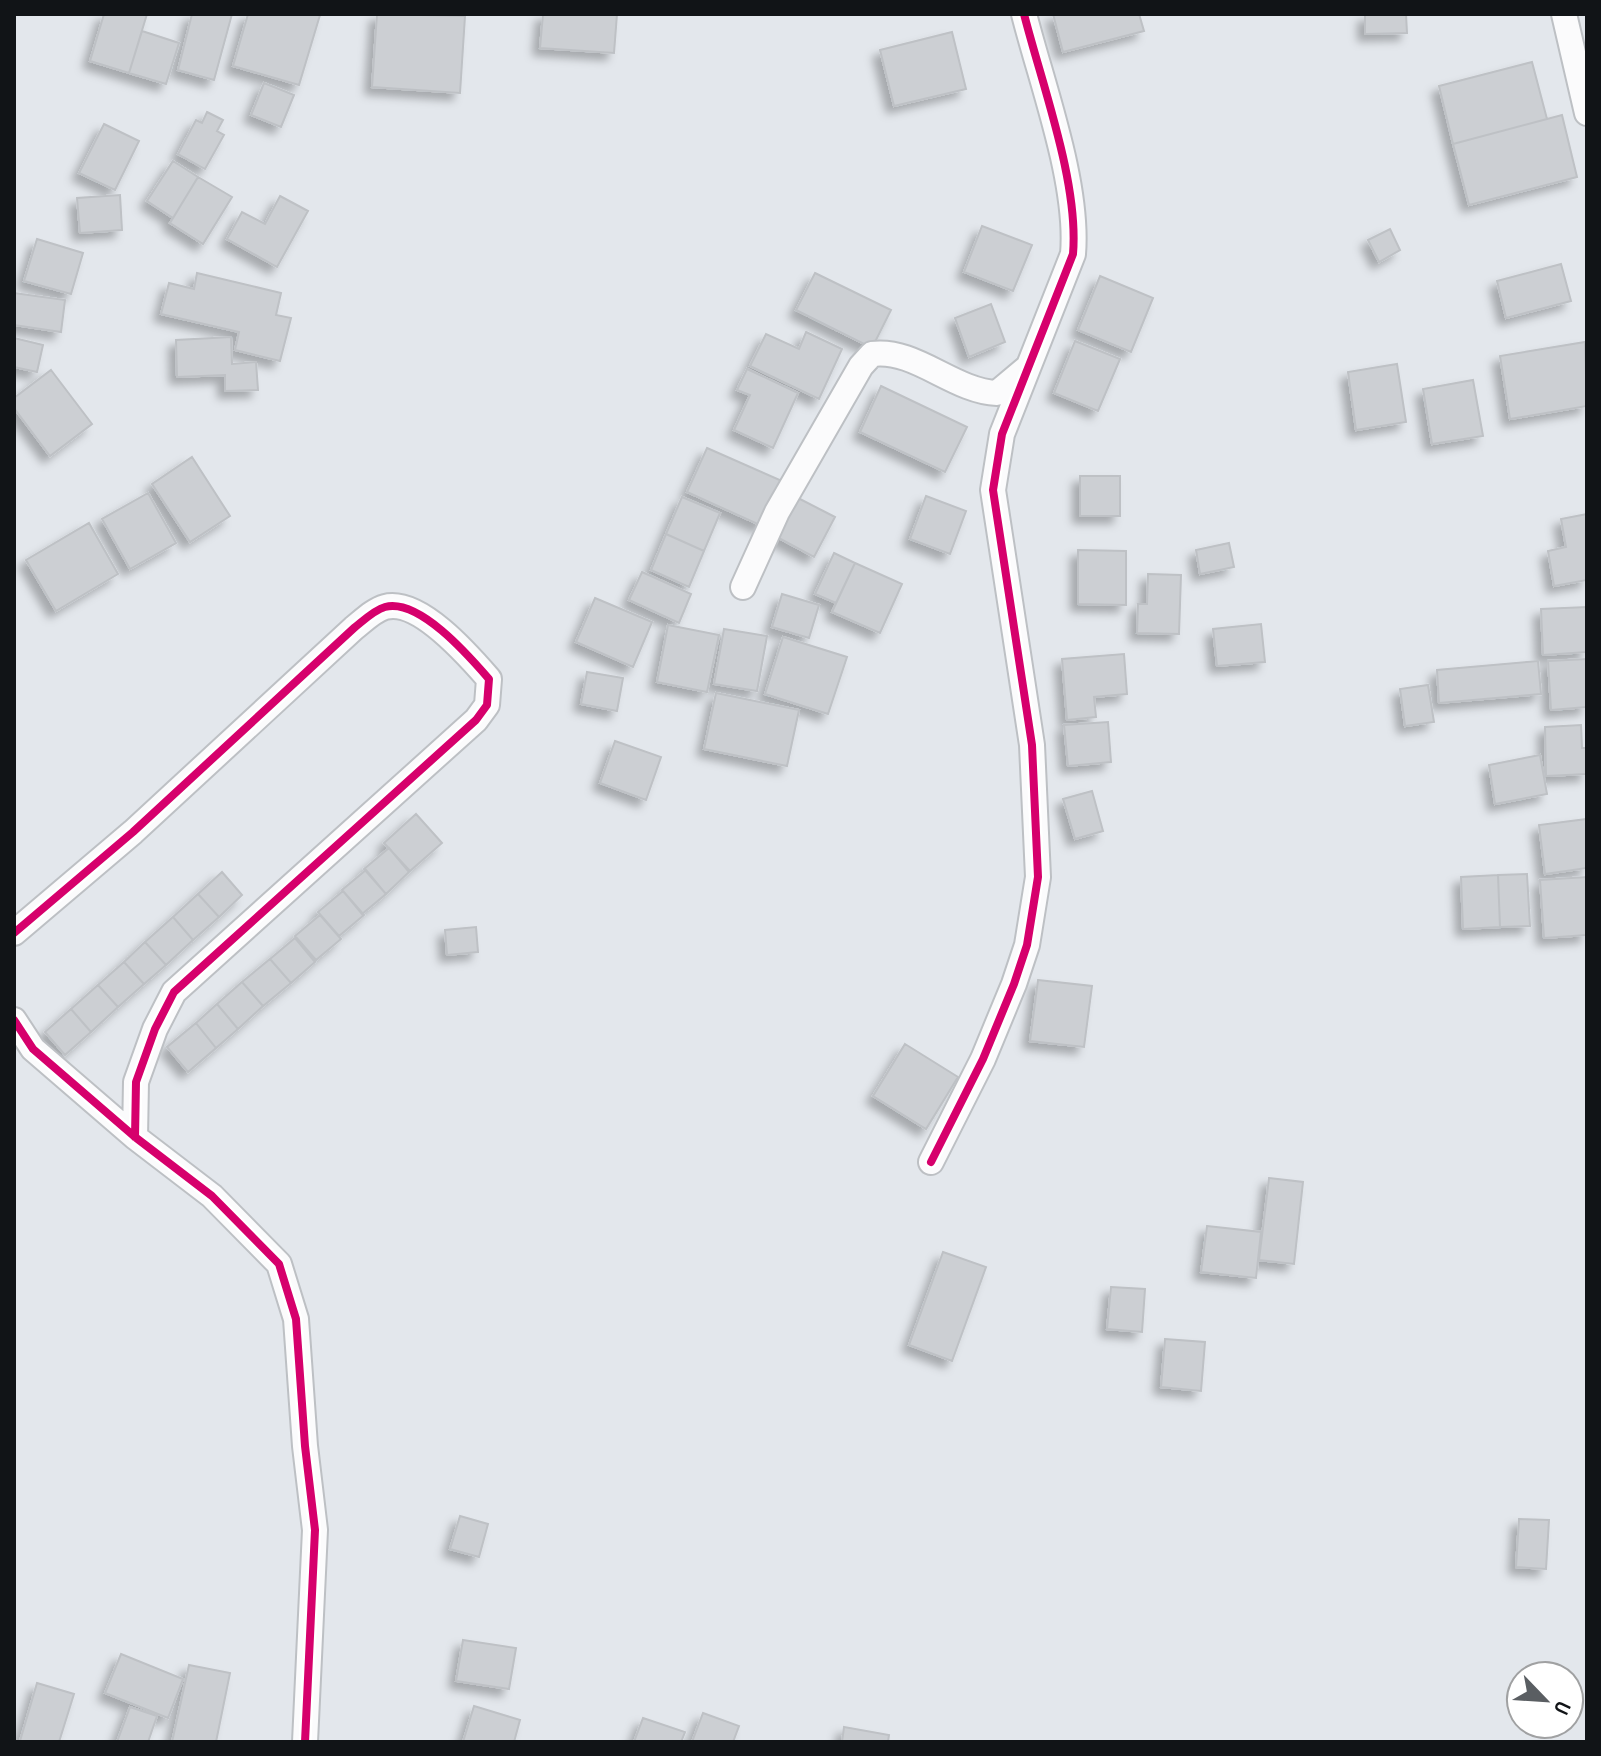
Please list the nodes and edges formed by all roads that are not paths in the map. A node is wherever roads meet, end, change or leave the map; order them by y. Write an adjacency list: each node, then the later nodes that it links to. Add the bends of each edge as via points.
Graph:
1 (1024, 14): 4 (street, via 1075,230 1073,254)
2 (1564, 14): 3 (street)
3 (1587, 113)
4 (1030, 365): 5 (street, via 997,393 980,392 896,355 872,354 777,512); 9 (street, via 1002,434 993,490 1032,745 1038,877 1027,945 1014,984)
5 (743, 587)
6 (14, 933): 8 (street, via 383,607 396,606 435,624 489,679 487,705 476,720 174,992 136,1082)
7 (14, 1020): 8 (street, via 33,1049)
8 (135, 1137): 10 (street, via 221,1205 279,1264 296,1319 315,1530)
9 (931, 1162)
10 (305, 1742)

